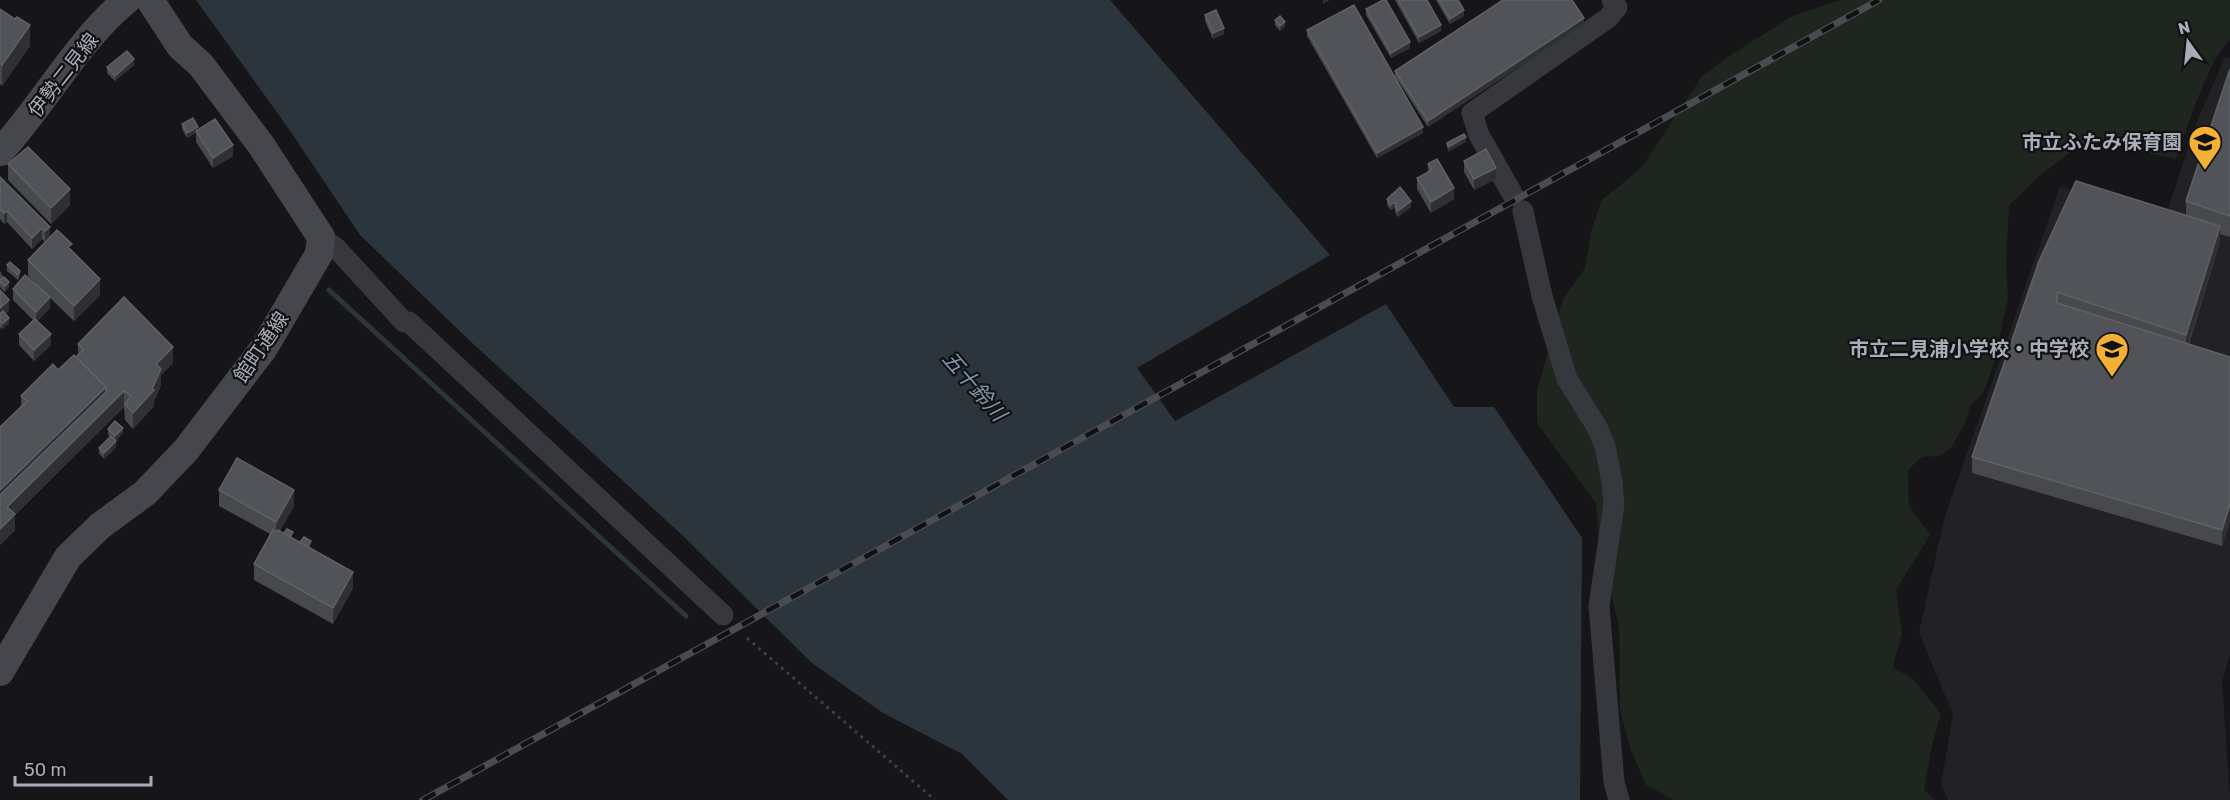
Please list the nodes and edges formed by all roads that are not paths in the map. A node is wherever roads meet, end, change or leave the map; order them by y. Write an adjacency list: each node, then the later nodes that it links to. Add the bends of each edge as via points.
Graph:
1 (127, 0): 4 (main road, 伊勢二見線, via 87,42)
2 (150, 0): 5 (main road, via 180,46 201,65 261,145)
3 (1612, 0): 8 (street, via 1617,7 1608,18 1472,113 1479,135 1518,203 1567,380 1605,446 1614,504 1599,606 1614,782)
4 (0, 152)
5 (321, 237): 6 (street, via 337,249 404,322 409,322); 7 (main road, 館町通線, via 319,254 264,348 186,450 145,493 100,526 68,557)
6 (723, 615)
7 (0, 672)
8 (1619, 800)

